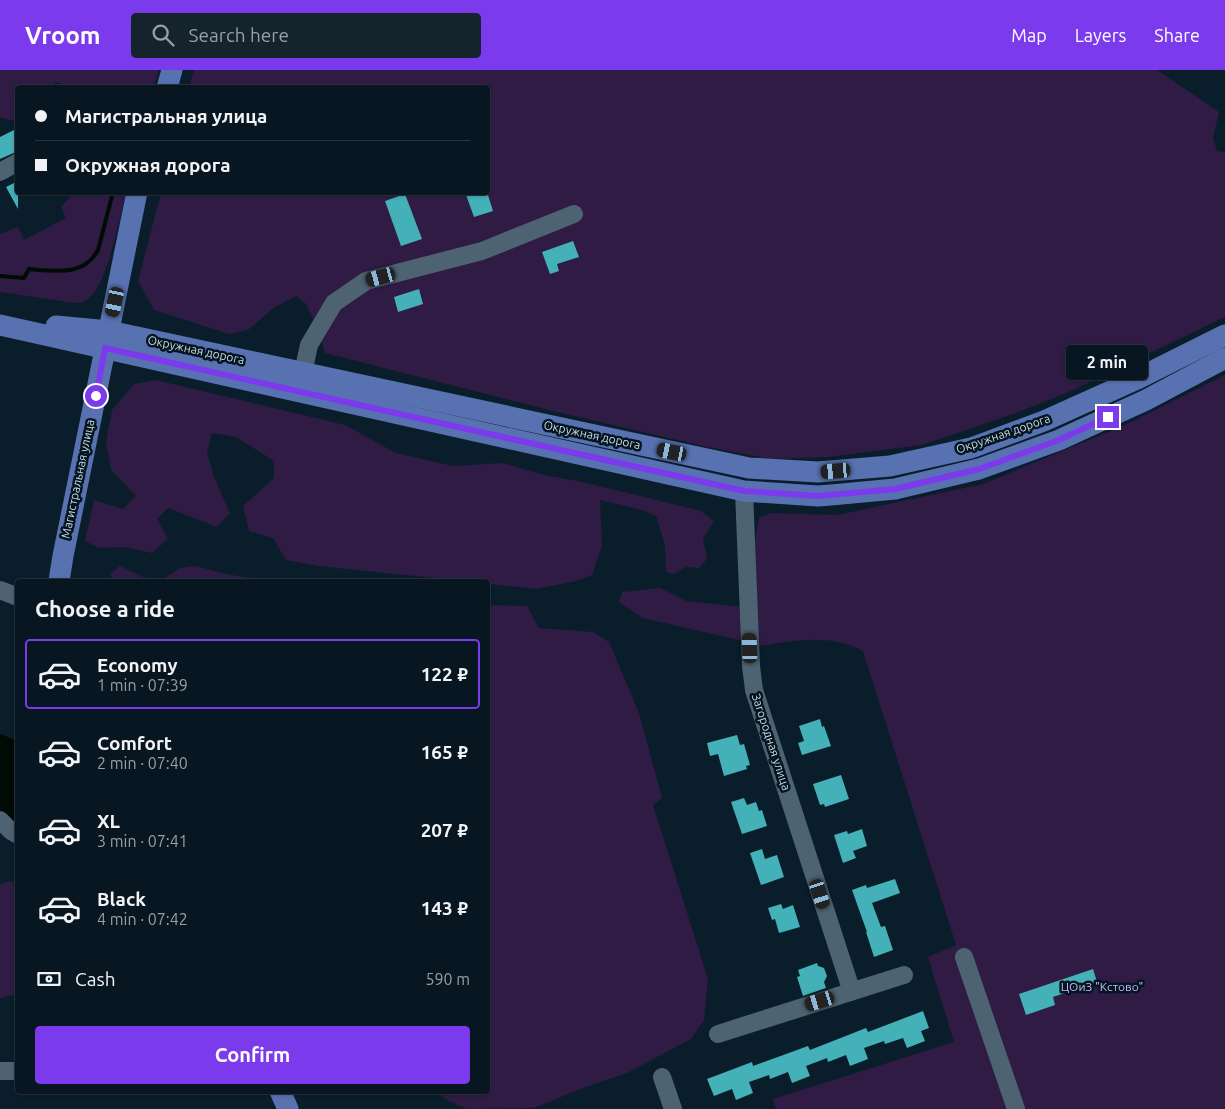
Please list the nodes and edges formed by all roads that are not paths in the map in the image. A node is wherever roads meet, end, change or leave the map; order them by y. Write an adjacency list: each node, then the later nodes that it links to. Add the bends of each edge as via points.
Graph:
1 (172, 70): 2 (main road)
2 (167, 85)
3 (15, 164): 4 (street)
4 (0, 172)
5 (136, 195): 9 (main road, Магистральная улица)
6 (574, 214): 11 (street, via 482,251 366,281 334,303 309,345)
7 (0, 323): 9 (main road, Окружная дорога)
8 (1225, 335): 11 (main road, Окружная дорога, via 1044,421 971,448 890,466 818,472 749,468)
9 (107, 340): 11 (main road, Окружная дорога); 12 (main road, Окружная дорога); 13 (main road, Магистральная улица)
10 (1225, 358): 12 (main road, Окружная дорога, via 1146,400 1059,440 979,469 895,489 831,495)
11 (303, 373)
12 (744, 491): 20 (street, Загородная улица, via 754,690)
13 (59, 579)
14 (0, 590): 15 (street)
15 (15, 596)
16 (0, 820): 17 (street)
17 (15, 833)
18 (964, 957): 28 (street)
19 (904, 975): 20 (street)
20 (850, 987): 21 (street)
21 (718, 1034)
22 (15, 1071): 23 (street)
23 (0, 1072)
24 (662, 1077): 27 (street)
25 (281, 1094): 26 (main road)
26 (288, 1109)
27 (673, 1109)
28 (1016, 1109)

